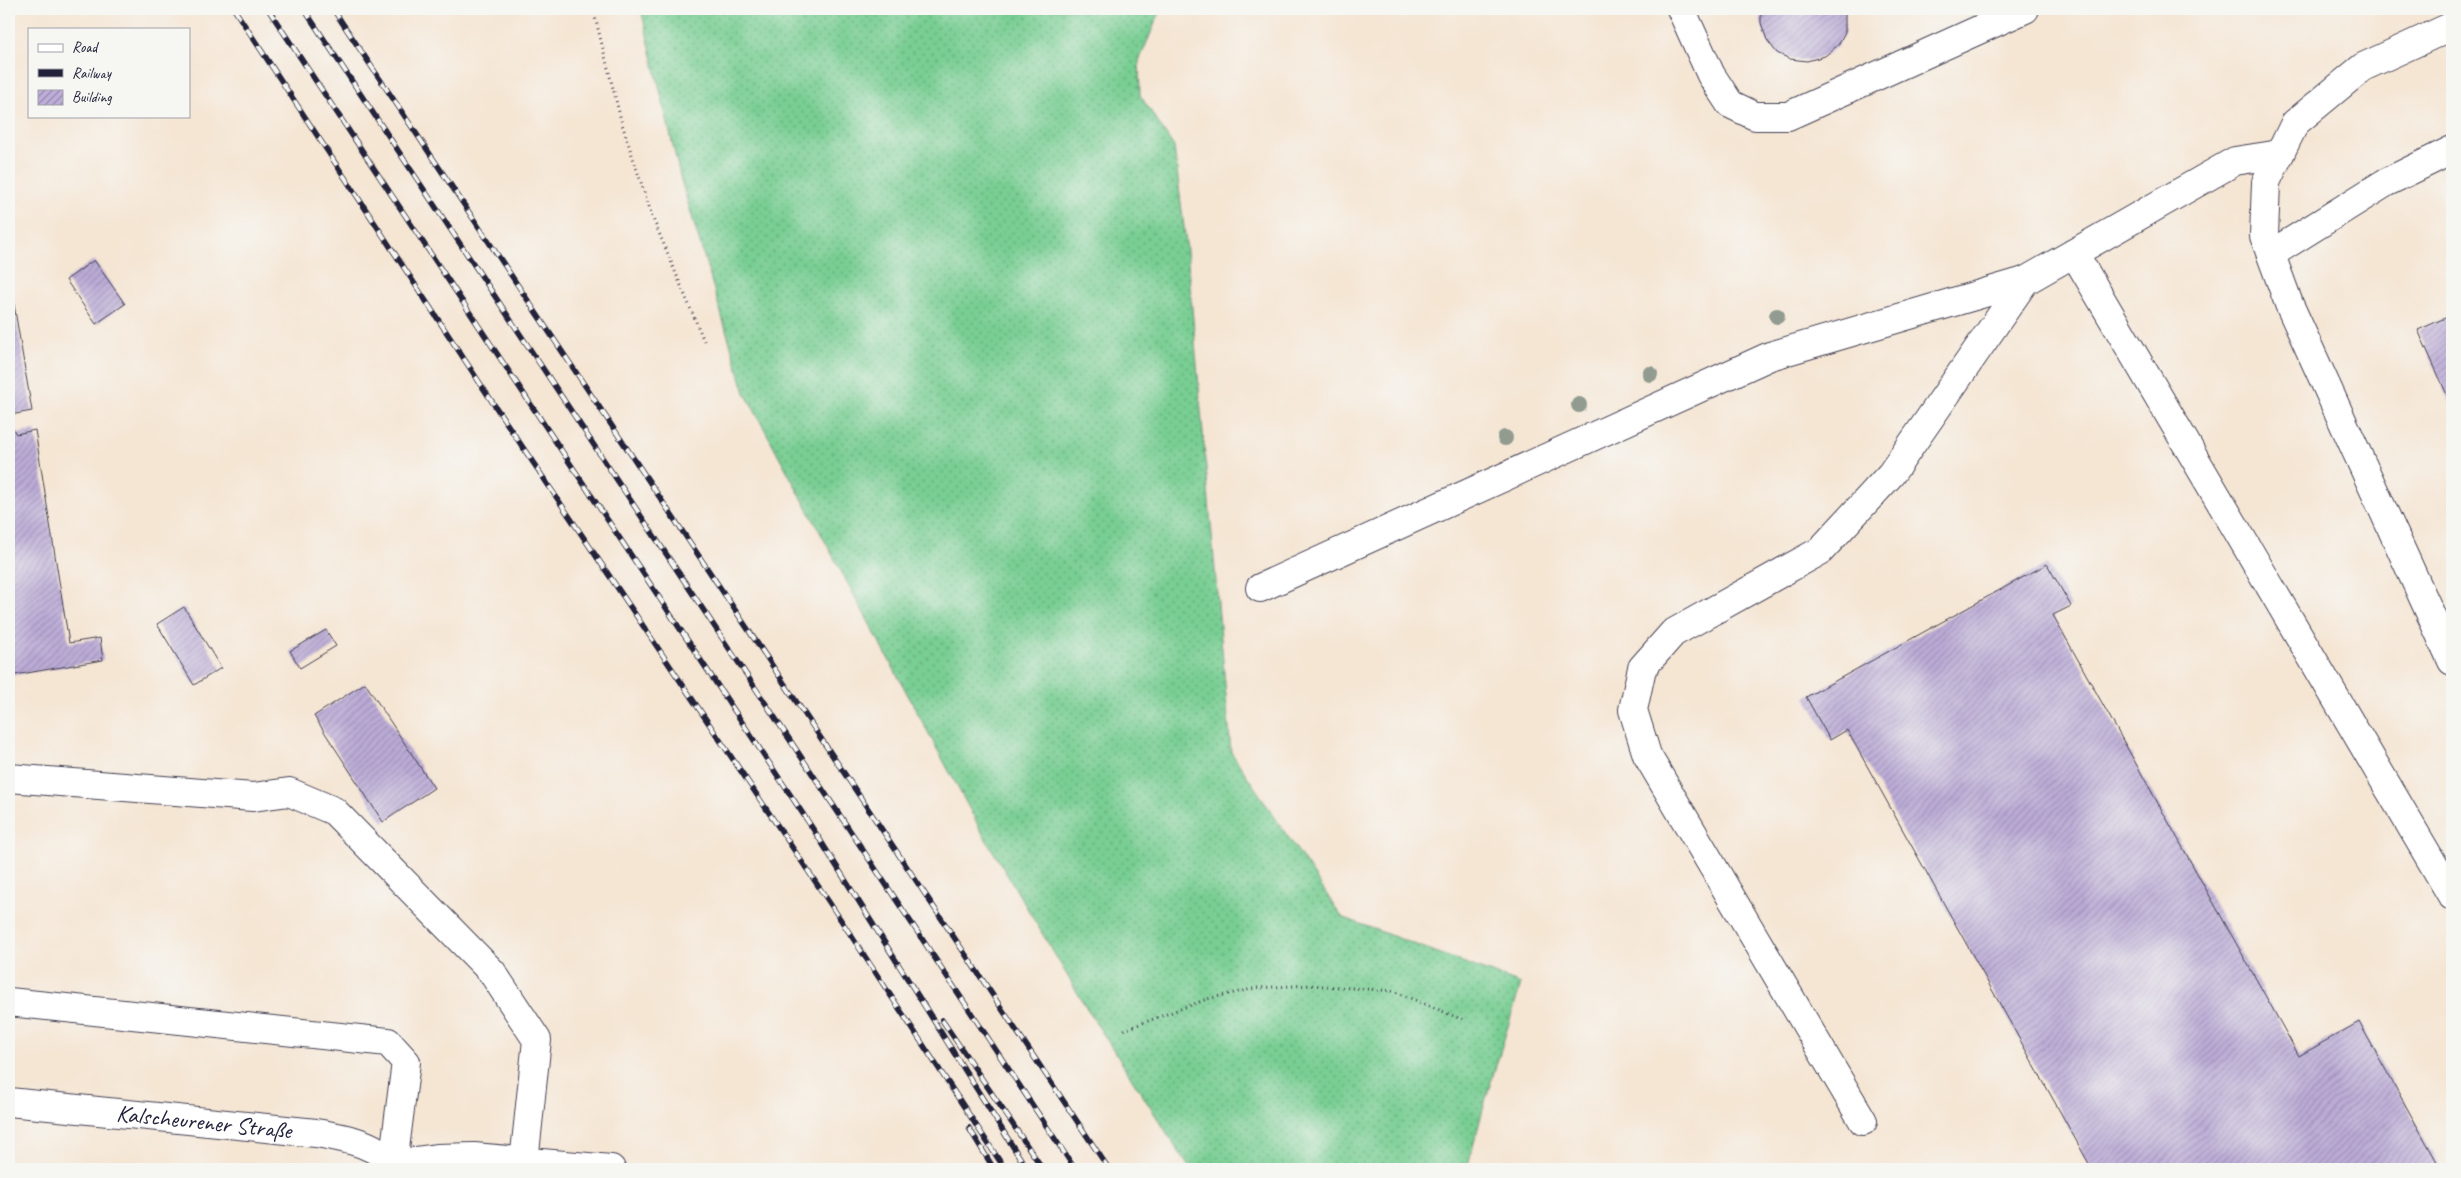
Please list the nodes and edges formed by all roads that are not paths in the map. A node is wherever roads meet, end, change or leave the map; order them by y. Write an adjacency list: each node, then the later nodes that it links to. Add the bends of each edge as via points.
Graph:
1 (1681, 9): 2 (street, via 1711,75 1730,104 1755,116 1788,116)
2 (2025, 9)
3 (2452, 26): 5 (street, via 2363,67 2295,123)
4 (2452, 150): 7 (street, via 2385,183)
5 (2280, 154): 6 (street, via 2235,161); 7 (street, via 2266,182 2264,236)
6 (2074, 253): 8 (street); 12 (street)
7 (2271, 254): 10 (street, via 2289,304)
8 (2025, 281): 9 (street, via 1770,356); 15 (street, via 1890,474 1865,502 1820,551 1673,633 1642,668 1633,710 1647,755)
9 (1260, 588)
10 (2452, 661)
11 (9, 778): 16 (street, via 253,797 289,792 334,811 492,972 537,1040)
12 (2452, 896)
13 (9, 1002): 17 (street, via 388,1042 406,1062)
14 (9, 1102): 17 (street, Kalscheurener Straße, via 316,1133 351,1139 377,1151)
15 (1862, 1121)
16 (524, 1162): 17 (street, via 474,1157 437,1158); 18 (street)
17 (394, 1167)
18 (610, 1169)

